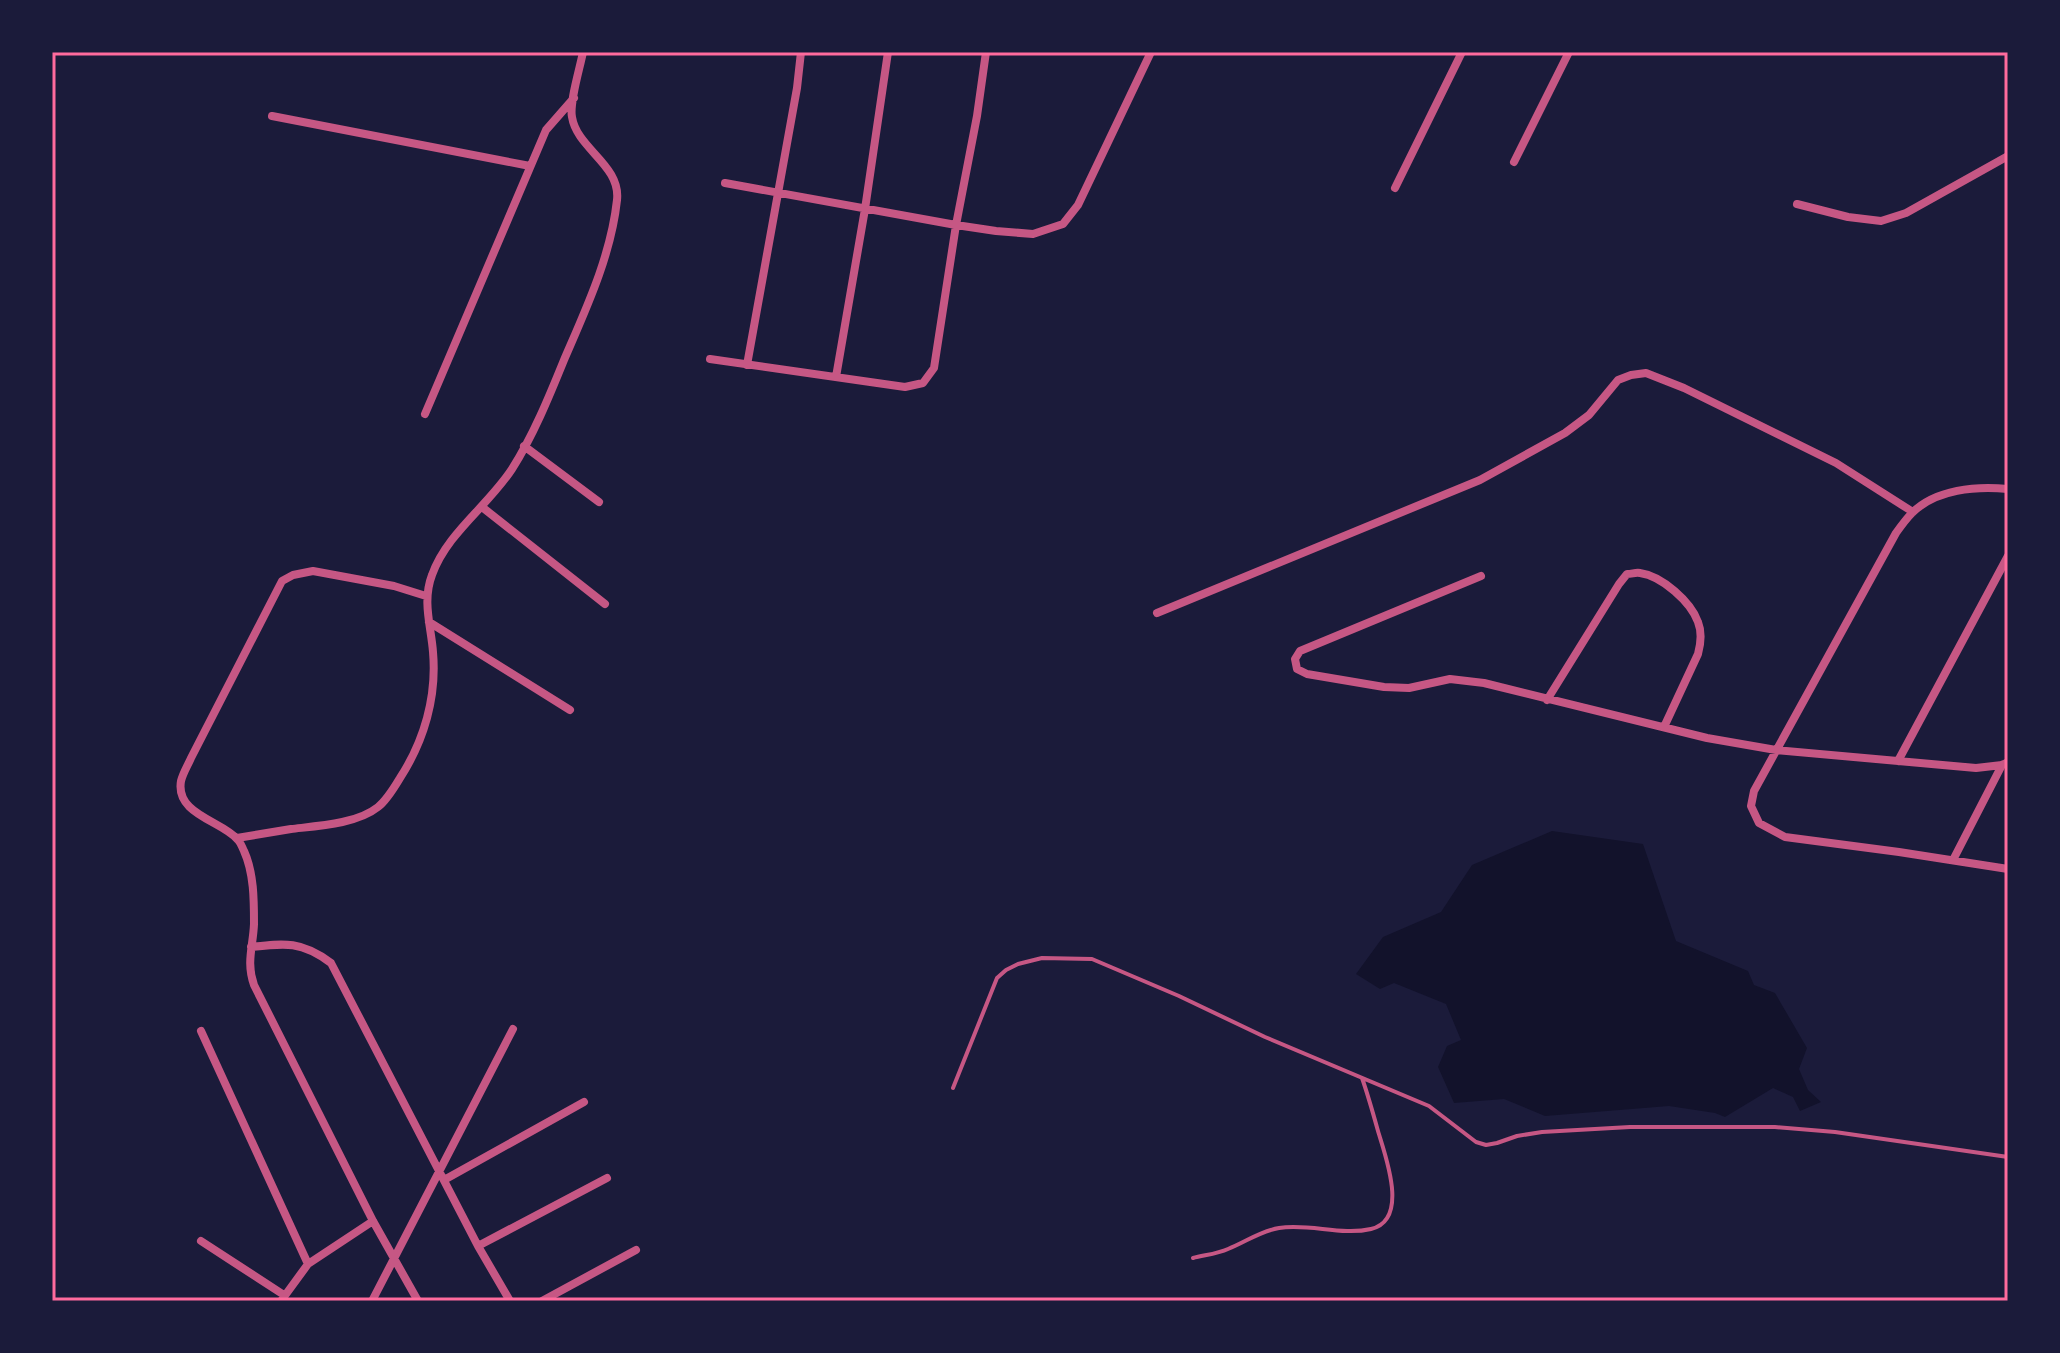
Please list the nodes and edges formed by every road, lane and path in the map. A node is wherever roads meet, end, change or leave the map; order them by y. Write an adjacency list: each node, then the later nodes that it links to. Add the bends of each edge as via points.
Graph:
1 (583, 52): 8 (street)
2 (801, 52): 15 (street)
3 (888, 52): 17 (street)
4 (986, 52): 18 (street)
5 (1151, 52): 18 (street, via 1078,205 1063,224 1033,234)
6 (1462, 52): 14 (street)
7 (1569, 52): 11 (street)
8 (574, 97): 12 (street, via 546,130); 23 (street, via 571,116 576,129 609,171 618,195 608,247 582,320)
9 (272, 116): 12 (street)
10 (2008, 156): 16 (street, via 1906,213 1881,221)
11 (1514, 162)
12 (530, 166): 22 (street)
13 (725, 183): 15 (street)
14 (1395, 188)
15 (778, 192): 17 (street); 20 (street)
16 (1797, 204)
17 (865, 209): 18 (street); 21 (street)
18 (956, 225): 21 (street, via 934,368 923,383 905,387)
19 (710, 359): 20 (street)
20 (747, 365): 21 (street)
21 (836, 377)
22 (425, 414)
23 (524, 446): 25 (street); 26 (street)
24 (2008, 489): 27 (street, via 1937,496)
25 (599, 502)
26 (482, 507): 30 (street, via 443,550); 31 (street)
27 (1913, 512): 32 (street, via 1836,463 1711,401 1659,377 1631,375 1618,380 1599,405 1565,433 1491,474); 37 (street, via 1896,533)
28 (2008, 556): 38 (street)
29 (1481, 576): 34 (street, via 1300,651 1297,669 1384,687 1409,688 1450,679 1484,683)
30 (426, 596): 33 (street); 40 (street, via 323,572 282,581 182,777 182,795 200,816)
31 (605, 604)
32 (1157, 613)
33 (429, 622): 35 (street); 40 (street, via 433,684 420,745 378,808 322,826)
34 (1547, 700): 36 (street); 36 (street, via 1619,584 1627,574 1640,573 1670,587 1699,623 1698,654)
35 (570, 710)
36 (1664, 727): 37 (street)
37 (1776, 750): 38 (street); 41 (street, via 1754,791 1751,806 1759,823 1785,837)
38 (1898, 761): 39 (street, via 1976,768)
39 (2005, 764): 41 (street)
40 (237, 838): 43 (street, via 253,885)
41 (1953, 860): 42 (street)
42 (2008, 869)
43 (251, 947): 50 (street, via 300,945 331,963); 52 (street, via 254,985)
44 (513, 1029): 50 (street)
45 (201, 1031): 58 (street)
46 (1362, 1077): 47 (lane, via 1092,959 1042,958 1018,964 997,978); 49 (lane, via 1429,1106 1486,1145 1517,1136 1630,1127 1775,1127); 56 (lane, via 1391,1175 1389,1215 1380,1226 1353,1231 1281,1227 1228,1250)
47 (953, 1088)
48 (584, 1102): 50 (street)
49 (2008, 1157)
50 (442, 1176): 54 (street); 57 (street)
51 (607, 1178): 54 (street)
52 (373, 1221): 57 (street); 58 (street)
53 (201, 1241): 59 (street)
54 (478, 1246): 62 (street)
55 (636, 1250): 63 (street)
56 (1193, 1258)
57 (395, 1259): 60 (street); 61 (street)
58 (308, 1264): 59 (street)
59 (282, 1298)
60 (372, 1301)
61 (418, 1301)
62 (510, 1301)
63 (542, 1301)

